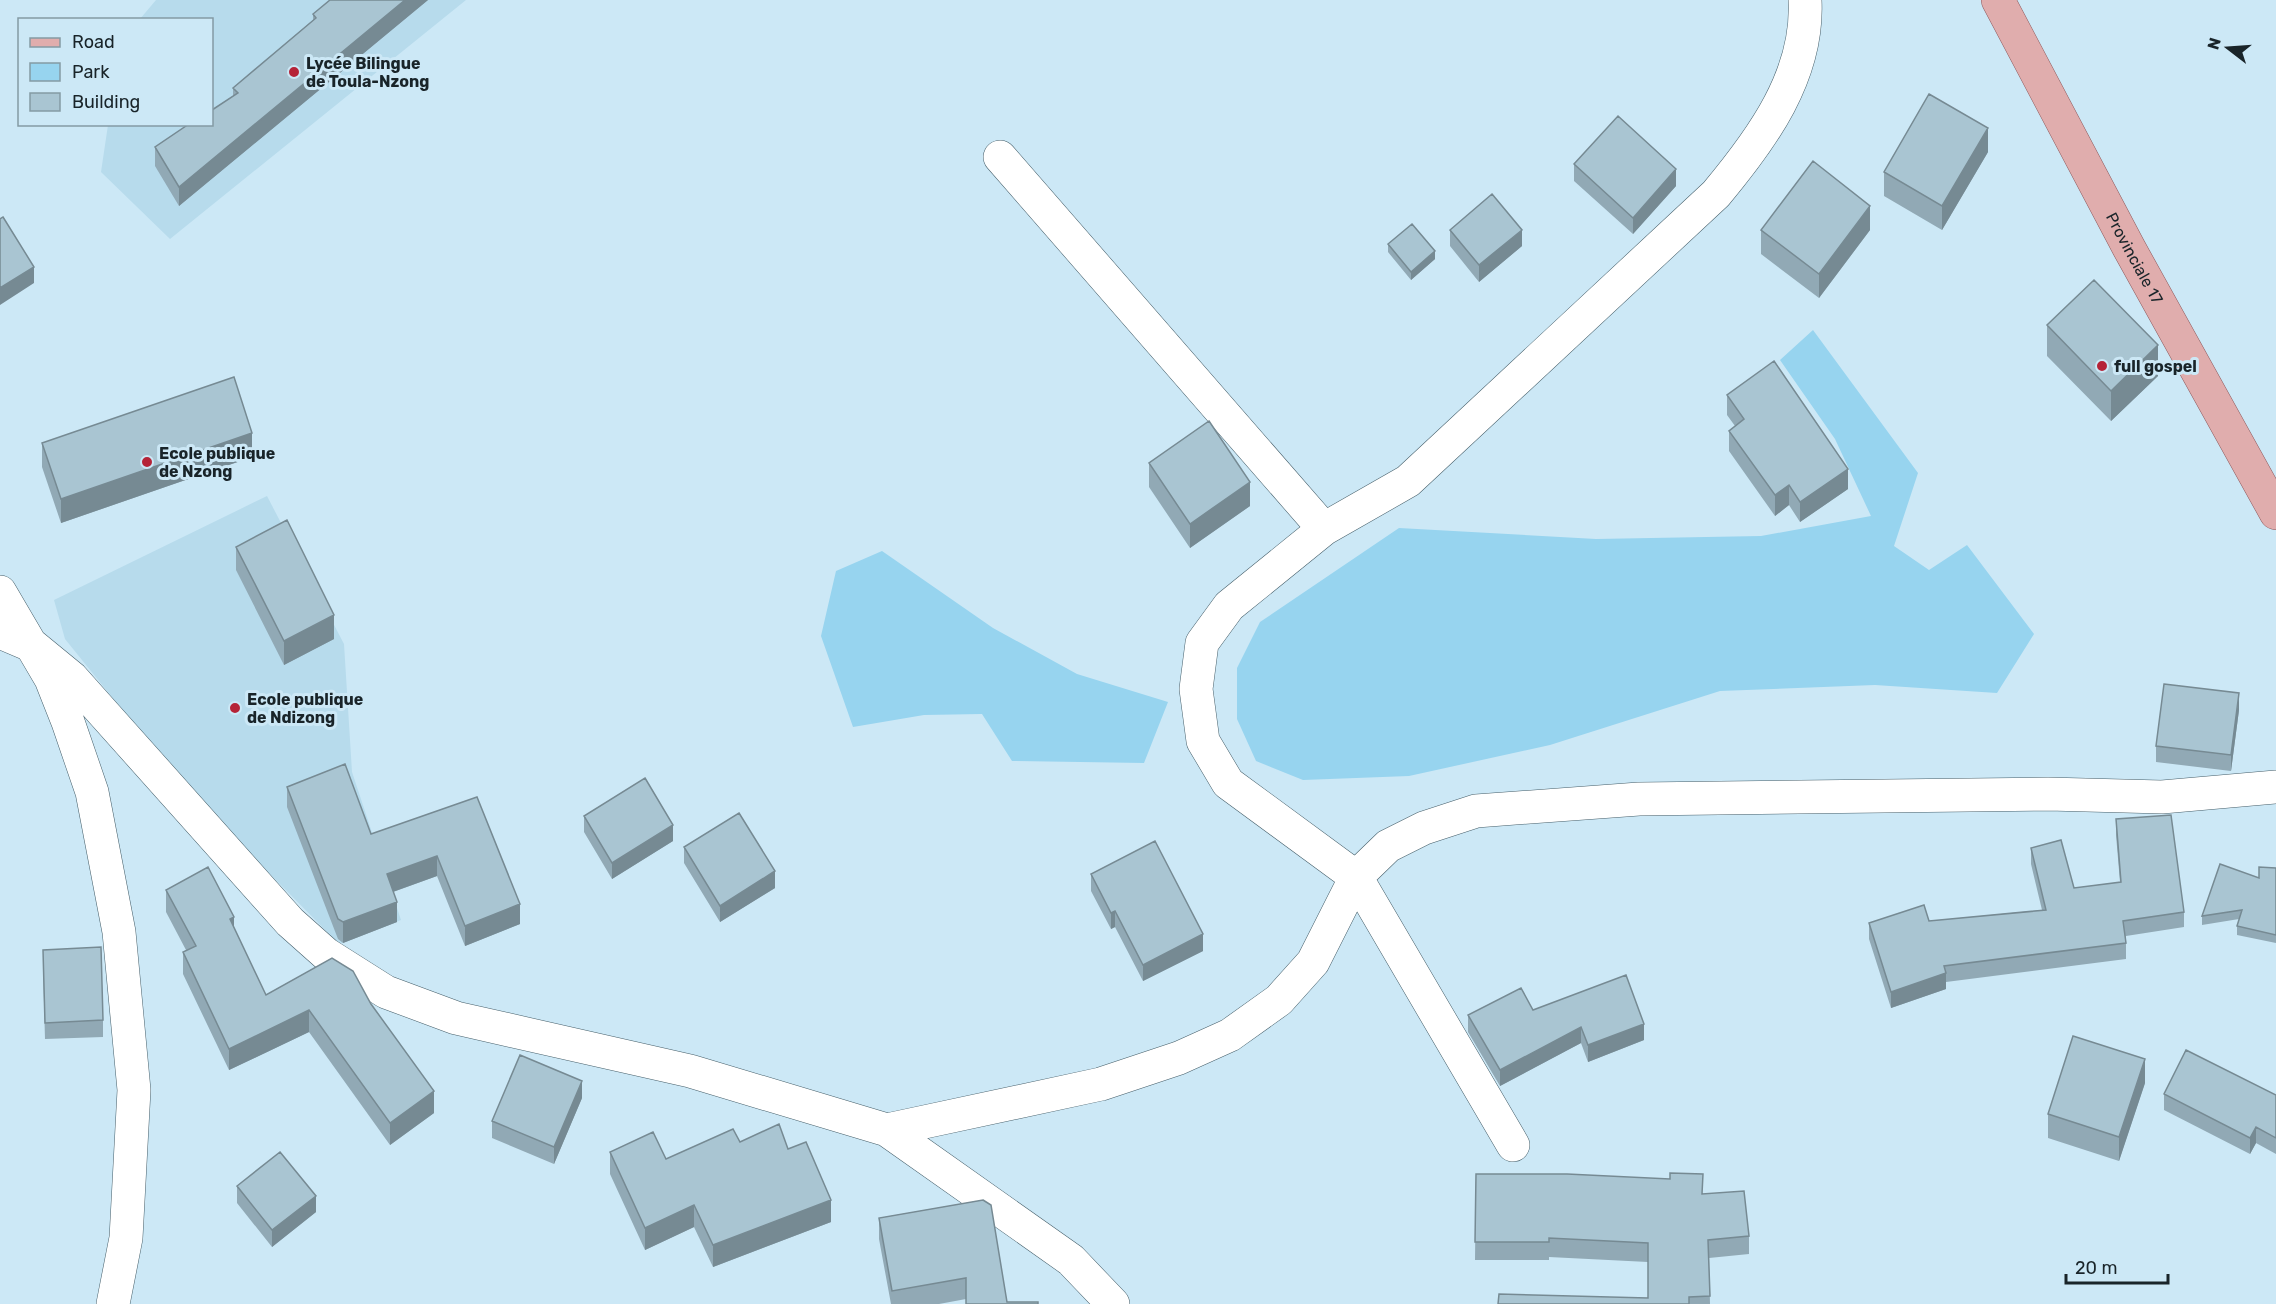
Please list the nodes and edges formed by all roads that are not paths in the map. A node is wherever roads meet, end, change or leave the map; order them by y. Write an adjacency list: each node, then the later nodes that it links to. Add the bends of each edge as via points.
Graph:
1 (1805, 0): 5 (street, via 1806,23 1788,90 1752,151 1716,194 1408,481)
2 (1998, 0): 4 (main road, Provinciale 17)
3 (1000, 157): 5 (street)
4 (2276, 513)
5 (1324, 529): 10 (street, via 1229,606 1202,643 1196,689 1203,741 1228,783)
6 (0, 592): 8 (street)
7 (0, 632): 8 (street)
8 (33, 646): 11 (street, via 72,678 290,922 326,954 386,992 456,1018 690,1071); 13 (street, via 51,679 92,792 119,932 134,1090 126,1238)
9 (2276, 787): 10 (street, via 2162,797 2036,794 1639,799 1476,811 1424,828 1388,846)
10 (1356, 877): 11 (street, via 1313,962 1279,1000 1230,1035 1179,1058 1101,1084); 12 (street)
11 (887, 1130): 14 (street, via 1071,1260)
12 (1513, 1145)
13 (113, 1304)
14 (1113, 1304)

